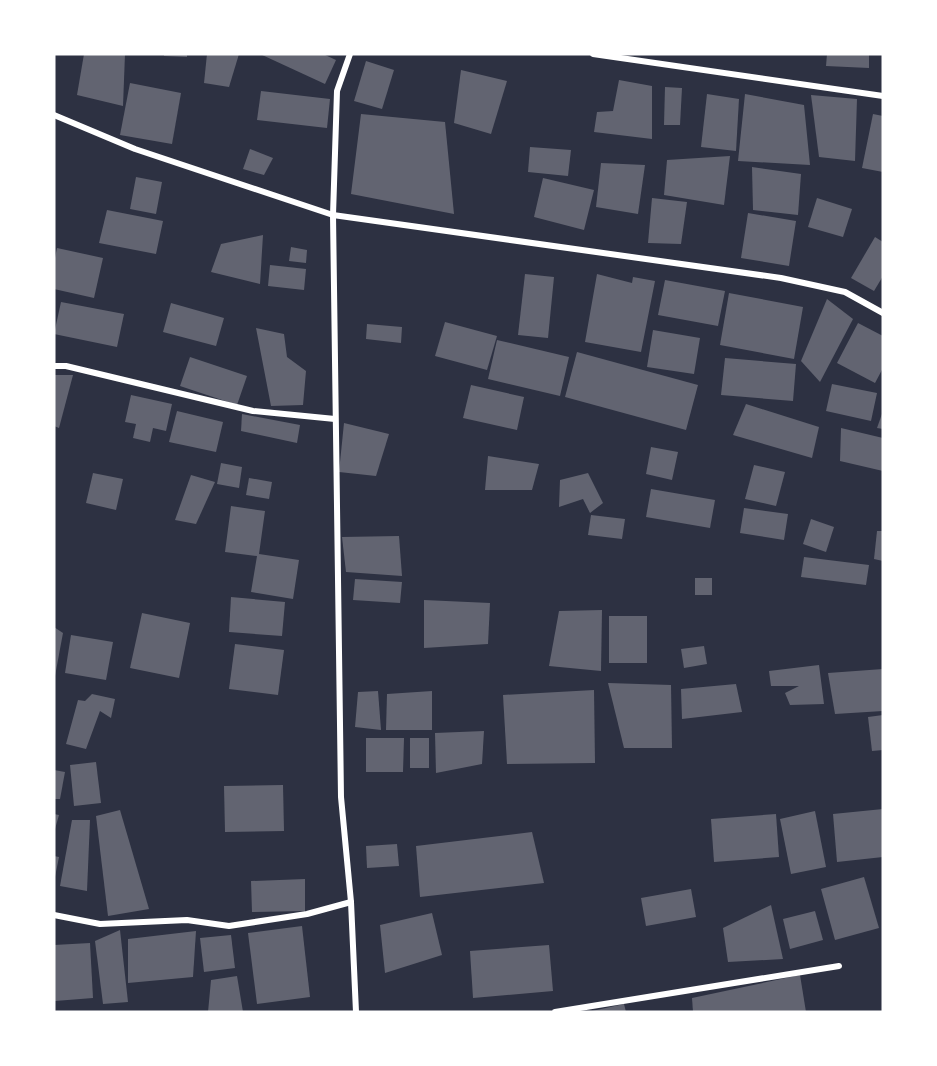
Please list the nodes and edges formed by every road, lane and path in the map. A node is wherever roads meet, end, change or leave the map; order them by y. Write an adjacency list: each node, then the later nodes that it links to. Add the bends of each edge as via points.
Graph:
1 (350, 54): 5 (street, via 337,91)
2 (593, 54): 3 (street)
3 (883, 96)
4 (54, 115): 5 (street, via 135,149)
5 (333, 215): 6 (street, via 782,278 845,292); 8 (street)
6 (883, 313)
7 (54, 366): 8 (street, via 253,411)
8 (335, 420): 9 (street, via 341,797)
9 (351, 902): 10 (street, via 307,914 229,926 187,920 99,924); 12 (street)
10 (54, 915)
11 (839, 966): 13 (street)
12 (356, 1012)
13 (555, 1012)

